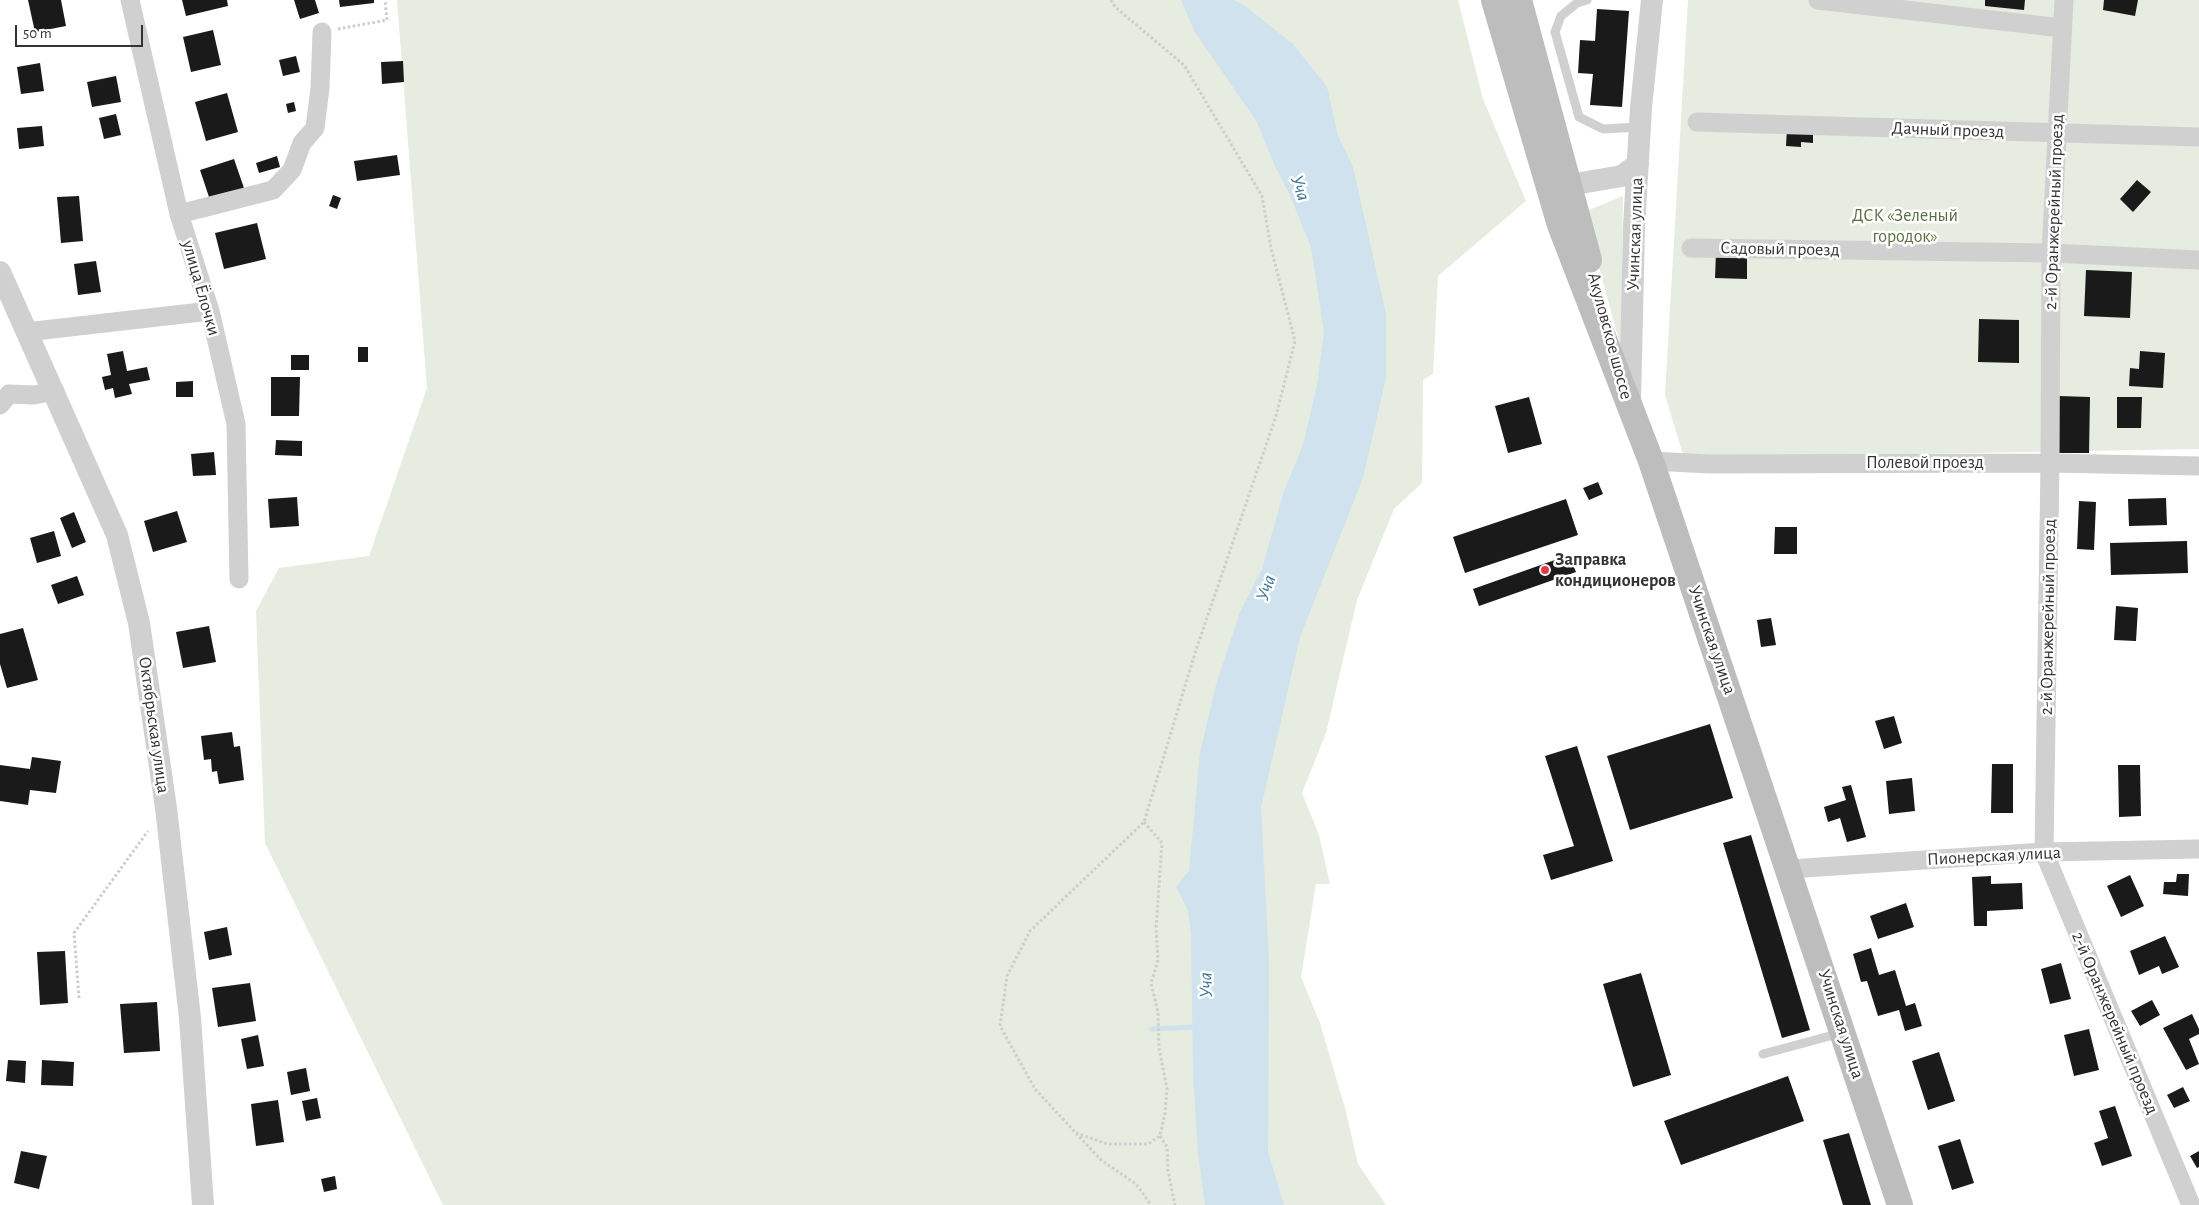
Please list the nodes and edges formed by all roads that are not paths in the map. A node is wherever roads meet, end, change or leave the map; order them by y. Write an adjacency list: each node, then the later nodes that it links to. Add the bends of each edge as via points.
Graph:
1 (130, 0): 16 (street, улица Ёлочки)
2 (1494, 0): 15 (main road, Акуловское шоссе)
3 (1587, 0): 11 (lane, via 1577,3 1561,16 1555,32 1578,117 1603,129)
4 (1652, 0): 11 (street, Учинская улица)
5 (1818, 0): 8 (street)
6 (2064, 0): 8 (street, 2-й Оранжерейный проезд)
7 (1523, 7): 15 (main road, Акуловское шоссе)
8 (2062, 28): 12 (street, 2-й Оранжерейный проезд)
9 (322, 32): 16 (street, via 315,128 302,143 292,170 274,190)
10 (1697, 122): 12 (street, Дачный проезд)
11 (1640, 127): 14 (street, Учинская улица)
12 (2056, 134): 13 (street, Дачный проезд); 18 (street, 2-й Оранжерейный проезд)
13 (2199, 137)
14 (1638, 164): 15 (street, via 1622,176); 25 (street, Учинская улица)
15 (1558, 184): 25 (main road, Акуловское шоссе, via 1560,225)
16 (179, 214): 21 (street, улица Ёлочки)
17 (1691, 248): 18 (street, Садовый проезд)
18 (2051, 253): 19 (street, Садовый проезд); 27 (street, 2-й Оранжерейный проезд)
19 (2199, 260)
20 (0, 272): 22 (street, Октябрьская улица)
21 (210, 311): 22 (street); 29 (street, улица Ёлочки, via 236,424)
22 (26, 332): 23 (street, Октябрьская улица)
23 (55, 391): 24 (street, via 34,395 9,394); 35 (street, Октябрьская улица, via 117,535 139,623 166,808 190,1018)
24 (0, 406)
25 (1630, 407): 26 (main road, Учинская улица)
26 (1651, 461): 27 (street, Полевой проезд, via 1710,464); 32 (main road, Учинская улица)
27 (2050, 463): 28 (street, Полевой проезд); 31 (street, 2-й Оранжерейный проезд)
28 (2199, 466)
29 (239, 580)
30 (2199, 849): 31 (street, Пионерская улица)
31 (2044, 852): 32 (street, Пионерская улица); 37 (street, 2-й Оранжерейный проезд)
32 (1790, 869): 33 (main road, Учинская улица)
33 (1843, 1032): 34 (lane); 36 (main road, Учинская улица)
34 (1763, 1054)
35 (203, 1205)
36 (1899, 1205)
37 (2191, 1205)

